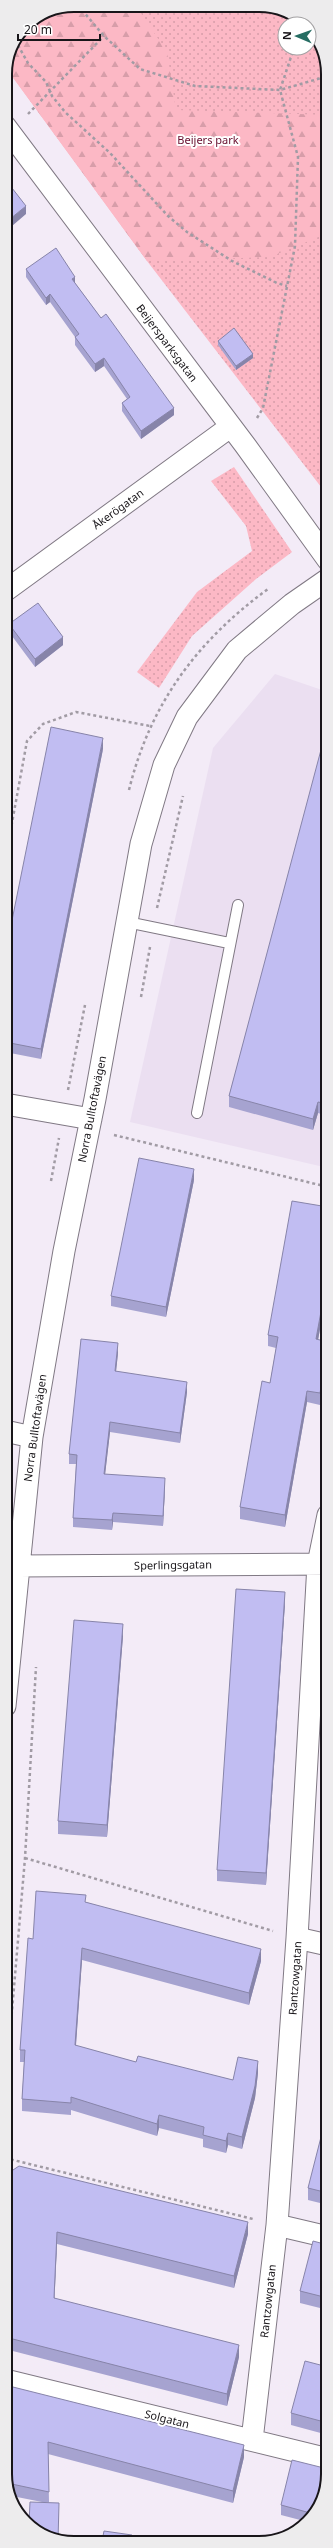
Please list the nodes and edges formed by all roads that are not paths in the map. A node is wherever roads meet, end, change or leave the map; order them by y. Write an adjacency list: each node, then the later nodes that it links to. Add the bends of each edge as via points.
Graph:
1 (12, 135): 2 (street, Beijersparksgatan)
2 (230, 427): 3 (street, Beijersparksgatan); 5 (street, Åkerögatan)
3 (321, 550)
4 (321, 584): 7 (street, Norra Bulltoftavägen, via 292,604 237,650 187,717 164,765 141,844)
5 (12, 586)
6 (238, 905): 8 (lane)
7 (127, 922): 8 (lane); 11 (street, Norra Bulltoftavägen, via 100,1100)
8 (229, 943): 10 (lane)
9 (12, 1105): 11 (street)
10 (197, 1112)
11 (91, 1119): 13 (street, Norra Bulltoftavägen, via 64,1251)
12 (12, 1432): 13 (street)
13 (32, 1437): 15 (street, Norra Bulltoftavägen)
14 (321, 1564): 15 (street, Sperlingsgatan)
15 (18, 1566): 17 (street, Norra Bulltoftavägen)
16 (321, 1594): 18 (street, Rantzowgatan)
17 (12, 1616)
18 (298, 1938): 19 (street); 20 (street, Rantzowgatan)
19 (321, 1944)
20 (277, 2225): 21 (street); 23 (street, Rantzowgatan)
21 (321, 2235)
22 (12, 2382): 23 (street, Solgatan)
23 (252, 2440): 24 (street, Solgatan)
24 (321, 2457)

